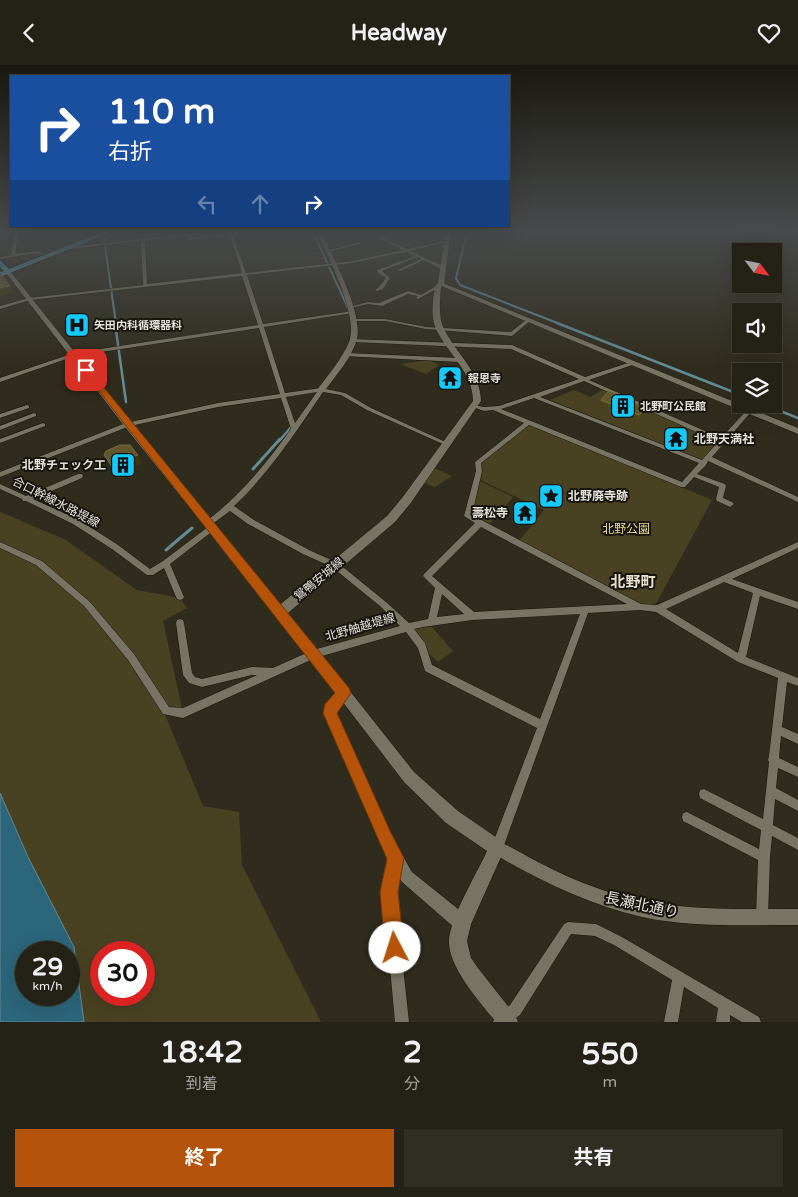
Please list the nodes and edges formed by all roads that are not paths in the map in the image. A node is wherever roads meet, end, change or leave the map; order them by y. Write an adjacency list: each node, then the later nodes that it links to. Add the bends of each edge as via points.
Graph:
1 (10, 277): 11 (street)
2 (145, 277): 8 (street)
3 (219, 277): 8 (street)
4 (244, 277): 16 (street)
5 (338, 277): 13 (street)
6 (386, 277): 10 (street)
7 (442, 277): 9 (main road)
8 (145, 285): 11 (street)
9 (440, 286): 13 (street, via 419,297 408,291 380,305 368,303); 15 (street); 17 (main road, via 436,318)
10 (377, 290)
11 (29, 299): 12 (street); 20 (street)
12 (0, 308)
13 (352, 309): 14 (street); 16 (street)
14 (355, 320): 17 (street, via 385,320); 18 (street)
15 (529, 320): 17 (street, via 512,334); 23 (street)
16 (261, 327): 20 (street); 27 (street)
17 (440, 329): 19 (main road)
18 (353, 340): 19 (street); 21 (street)
19 (450, 344): 22 (main road); 24 (street, via 512,347)
20 (74, 355): 25 (street); 38 (street)
21 (346, 355): 22 (street); 26 (street)
22 (459, 360): 30 (main road, via 475,385 478,396)
23 (634, 363): 24 (street); 29 (street)
24 (584, 379): 28 (street); 44 (street)
25 (0, 380)
26 (321, 390): 27 (street); 41 (street); 45 (street, via 343,394)
27 (284, 394): 38 (street); 41 (street)
28 (533, 396): 32 (street); 46 (street)
29 (732, 404)
30 (475, 406): 32 (street); 45 (main road, 鴛鴨安城線)
31 (27, 407): 36 (street)
32 (495, 409): 37 (street)
33 (747, 413): 44 (street)
34 (754, 413): 42 (street)
35 (34, 415): 40 (street)
36 (0, 416)
37 (528, 423): 48 (street, via 684,485); 55 (street, via 478,462 479,471 468,516)
38 (128, 424): 47 (street); 56 (street)
39 (43, 425): 43 (street)
40 (0, 428)
41 (294, 429): 54 (street)
42 (798, 431)
43 (0, 441)
44 (722, 441): 46 (street)
45 (447, 444): 60 (main road, 鴛鴨安城線, via 391,519)
46 (706, 460): 48 (street); 52 (street)
47 (0, 475)
48 (694, 475): 53 (street, via 723,486 719,499)
49 (80, 477): 51 (street)
50 (0, 486): 51 (street, 合口幹線水路堤線)
51 (25, 499): 59 (street, 合口幹線水路堤線, via 76,522 150,573)
52 (798, 499)
53 (730, 504)
54 (230, 507): 56 (street); 60 (street, via 251,522)
55 (480, 523): 62 (street, via 426,576); 66 (street)
56 (209, 526): 59 (street); 69 (street)
57 (0, 545): 76 (street, 北野舳越堤線, via 39,563 87,604 131,657 166,711 183,713)
58 (798, 545): 61 (street)
59 (166, 563): 64 (street)
60 (335, 565): 69 (main road, 鴛鴨安城線); 73 (street)
61 (724, 579): 63 (street); 67 (street)
62 (439, 587): 70 (street); 71 (street)
63 (757, 591): 65 (street); 75 (street)
64 (180, 597)
65 (798, 606)
66 (640, 607): 67 (street, 北野舳越堤線); 68 (street, 北野舳越堤線)
67 (658, 609): 75 (street)
68 (585, 611): 70 (street, 北野舳越堤線); 80 (street)
69 (280, 612): 74 (main road)
70 (472, 616): 71 (street, 北野舳越堤線)
71 (432, 621): 73 (street, 北野舳越堤線)
72 (180, 623): 76 (street, via 188,675 192,680 202,683 252,671)
73 (407, 627): 74 (street, 北野舳越堤線); 80 (street, via 422,646 428,668)
74 (312, 653): 76 (street, 北野舳越堤線); 79 (main road)
75 (742, 659): 77 (street)
76 (276, 671)
77 (783, 675): 78 (street); 81 (street)
78 (798, 682)
79 (344, 693): 91 (main road, via 409,777 452,817); 93 (street, via 330,713)
80 (543, 726): 91 (street)
81 (777, 729): 82 (street); 83 (street)
82 (798, 739)
83 (773, 760): 84 (street); 85 (street)
84 (798, 772)
85 (771, 791): 87 (street); 89 (street)
86 (704, 794): 89 (street)
87 (798, 806)
88 (687, 817): 92 (street)
89 (767, 827): 90 (street); 92 (street)
90 (798, 844)
91 (497, 848): 94 (street, 長瀬北通り, via 522,862 617,902 664,913); 96 (main road)
92 (764, 857): 94 (street)
93 (396, 858): 96 (street, via 407,877); 100 (street, via 389,892)
94 (762, 917): 95 (street, 長瀬北通り)
95 (798, 917)
96 (462, 923): 99 (main road, via 458,941 463,961)
97 (679, 977): 98 (street); 99 (street, via 596,931 568,928 515,1010); 101 (street)
98 (725, 1005): 102 (street); 103 (street)
99 (504, 1020)
100 (402, 1022)
101 (671, 1022)
102 (722, 1022)
103 (754, 1022)

